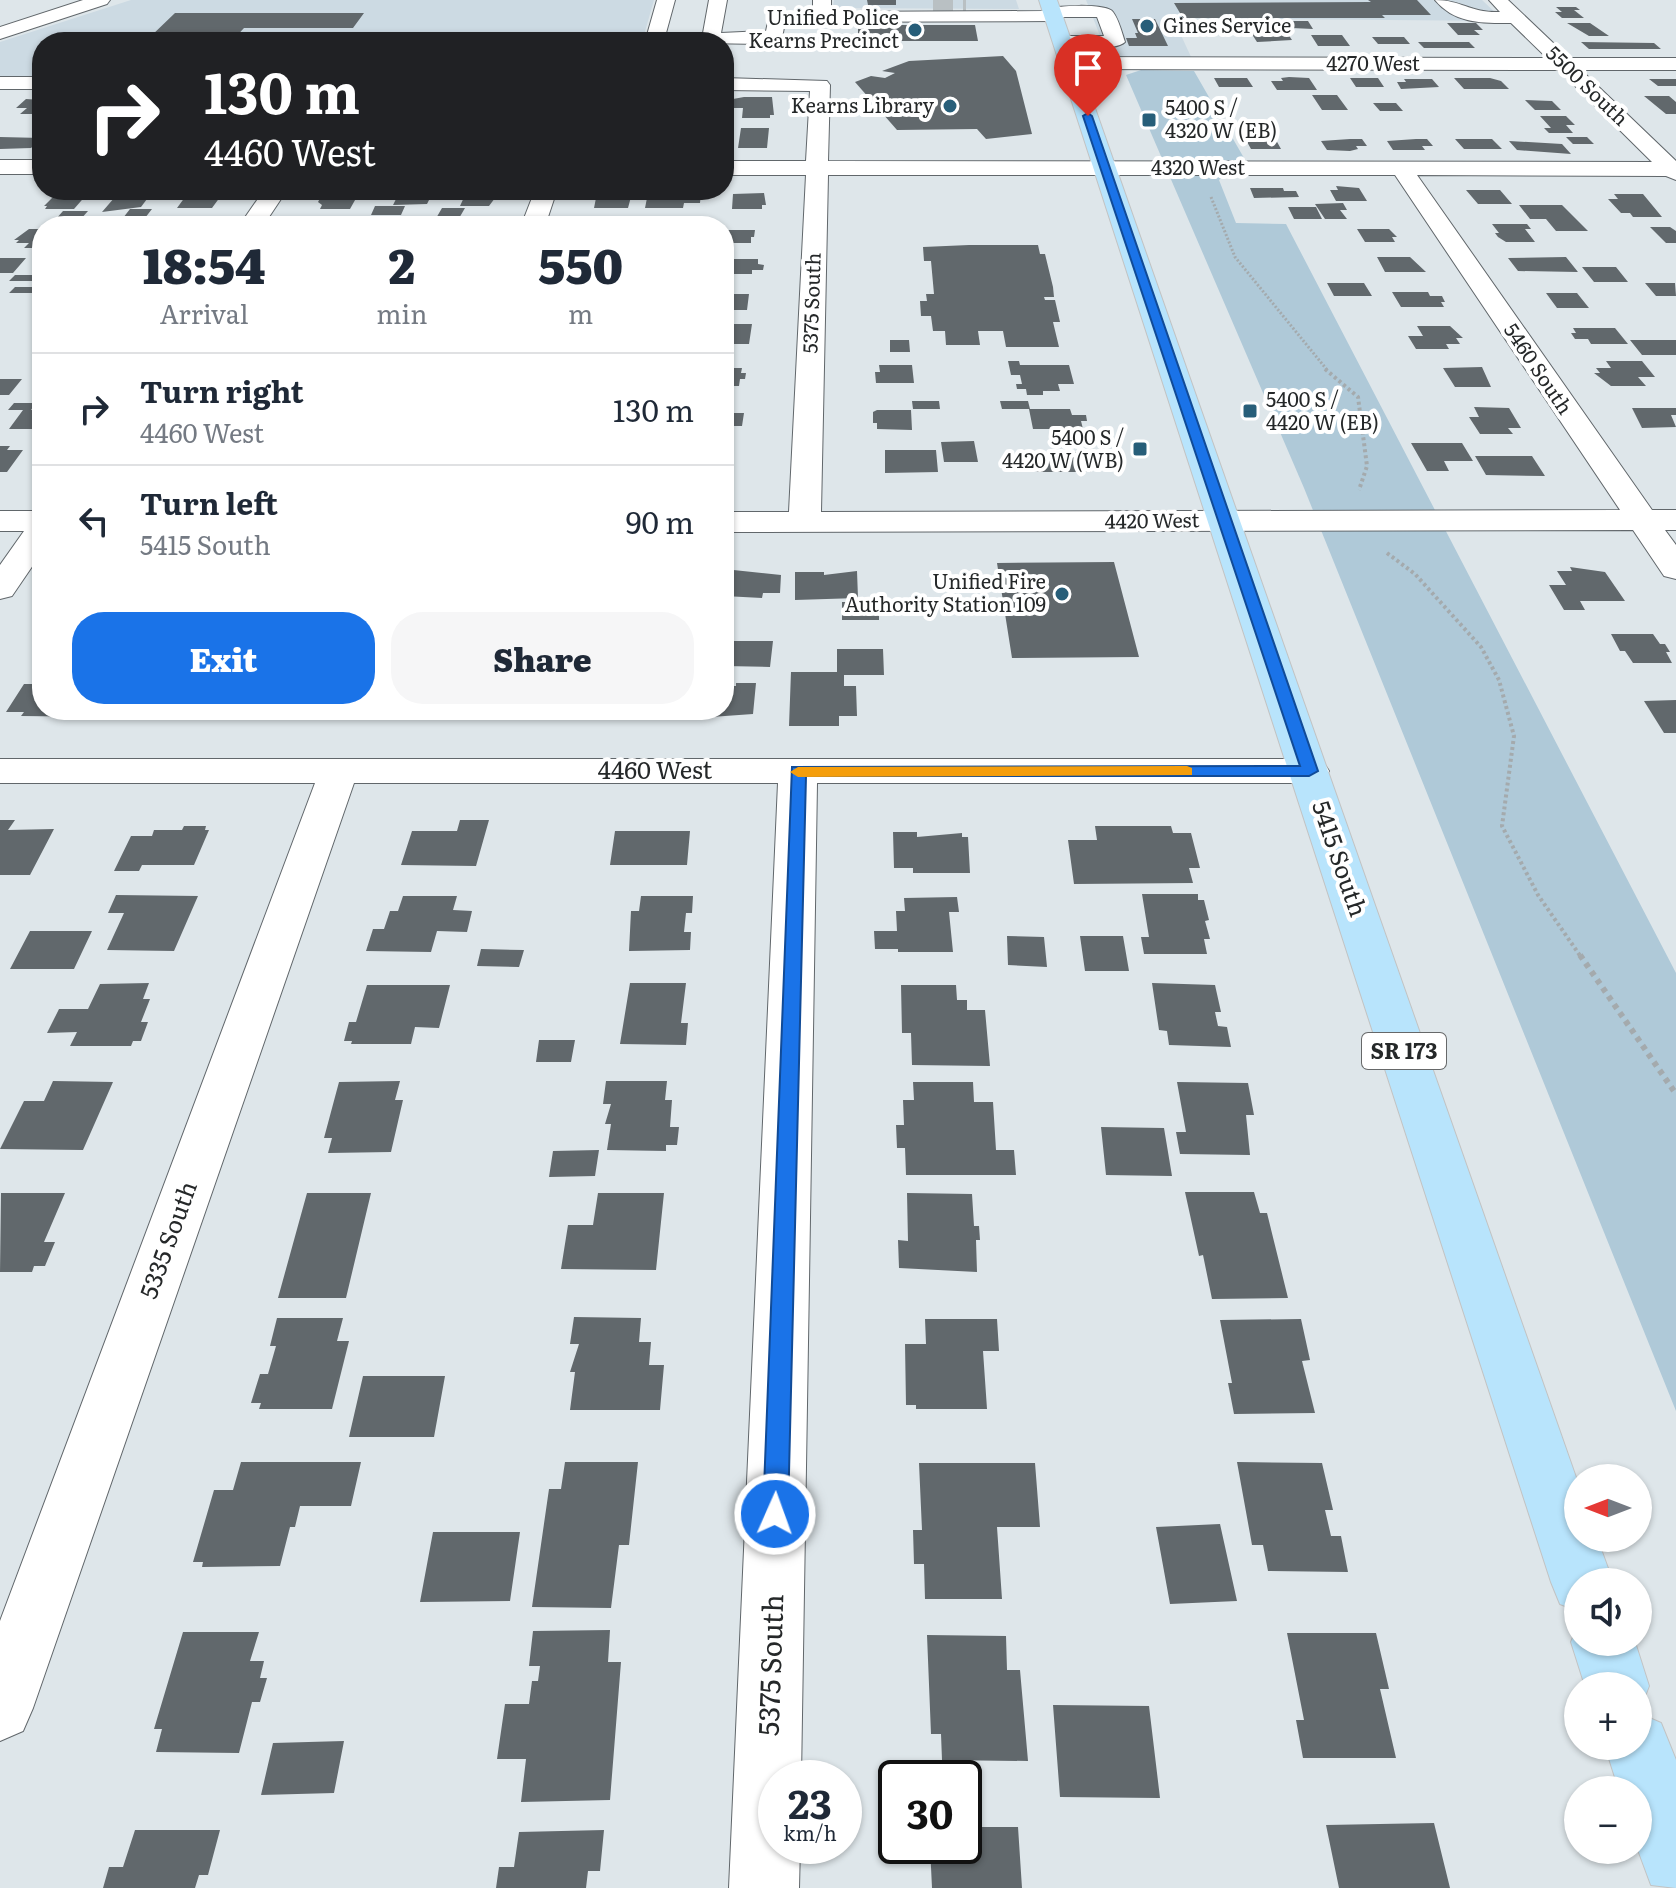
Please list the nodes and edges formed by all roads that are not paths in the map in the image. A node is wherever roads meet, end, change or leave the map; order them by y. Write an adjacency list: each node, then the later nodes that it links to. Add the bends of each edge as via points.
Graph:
1 (101, 0): 13 (street)
2 (666, 0): 17 (street)
3 (718, 0): 18 (street)
4 (1444, 0): 15 (street, via 1468,17)
5 (1498, 0): 15 (street, 5500 South)
6 (37, 2): 13 (street)
7 (925, 2): 9 (street); 10 (street)
8 (966, 2): 9 (street)
9 (987, 5): 10 (street); 16 (street); 16 (street, via 985,34)
10 (822, 7): 11 (street)
11 (777, 8): 20 (street, via 773,35)
12 (1127, 8): 14 (street)
13 (71, 9): 19 (street)
14 (1104, 12): 16 (street); 16 (street, via 1116,42)
15 (1515, 17): 21 (street, 5500 South)
16 (1056, 24): 21 (street, 4270 West); 31 (main road, 5415 South / SR 173)
17 (657, 32)
18 (712, 32)
19 (0, 33)
20 (734, 37)
21 (1564, 64): 22 (street, 4270 West); 33 (street, 5500 South)
22 (1676, 64)
23 (0, 83): 24 (street)
24 (32, 83)
25 (734, 84): 30 (street, 5375 South, via 820,85)
26 (0, 167): 27 (street)
27 (32, 167)
28 (32, 168): 34 (street)
29 (734, 168): 30 (street, 4320 West)
30 (817, 168): 31 (street, 4320 West); 41 (street, 5375 South)
31 (1106, 168): 32 (street, 4320 West); 35 (main road, 5415 South / SR 173)
32 (1401, 168): 33 (street, 4320 West); 36 (street, 5460 South)
33 (1674, 171)
34 (0, 191)
35 (1225, 520): 36 (street, 4420 West); 41 (street, 4420 West); 48 (main road, 5415 South / SR 173)
36 (1642, 520): 37 (street, 4420 West); 43 (street, 5460 South)
37 (1676, 520)
38 (0, 521): 39 (street)
39 (32, 521)
40 (734, 522): 41 (street, 4420 West)
41 (805, 522)
42 (32, 543): 44 (street)
43 (1676, 569)
44 (0, 589)
45 (0, 771): 46 (street, 4460 West)
46 (339, 771): 47 (street, 4460 West); 50 (street, 5335 South)
47 (798, 771): 48 (street, 4460 West); 53 (street, 5375 South)
48 (1309, 771): 49 (main road, 5415 South / SR 173)
49 (1577, 1568)
50 (0, 1708)
51 (1643, 1760): 52 (main road)
52 (1676, 1860)
53 (764, 1888)

